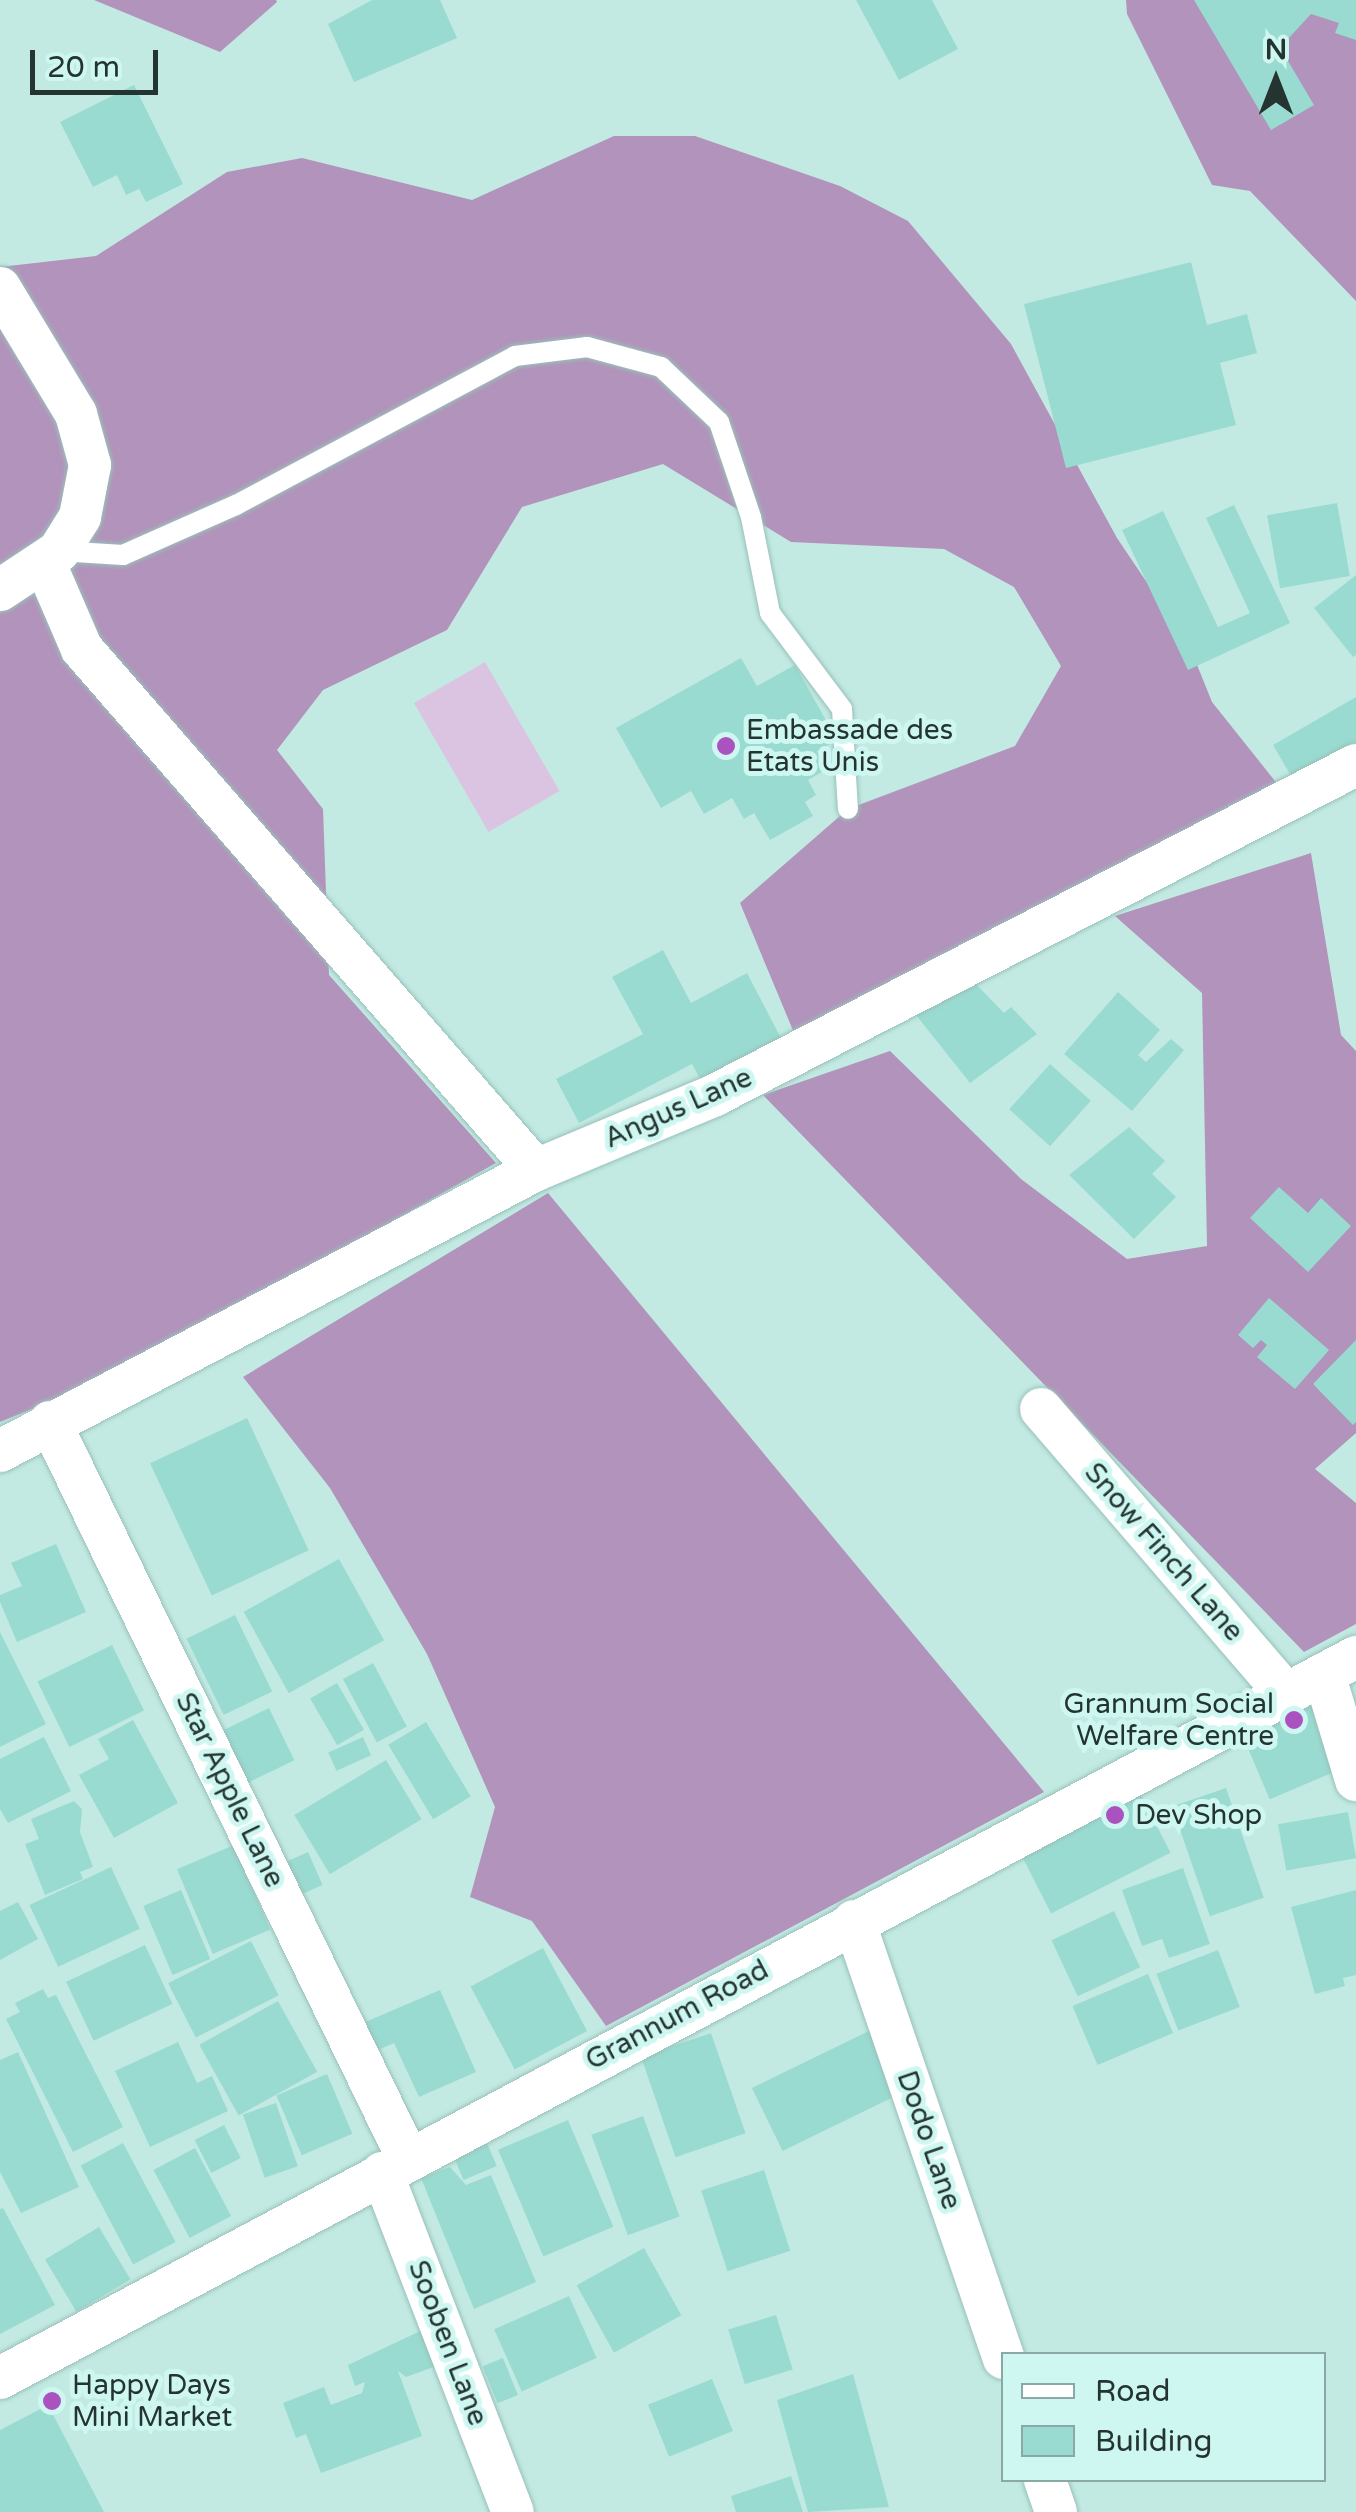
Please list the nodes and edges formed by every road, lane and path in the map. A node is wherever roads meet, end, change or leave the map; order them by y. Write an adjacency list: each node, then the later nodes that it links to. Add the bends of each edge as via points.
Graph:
1 (0, 288): 2 (street, via 76,414 90,465 80,517)
2 (52, 558): 3 (street); 5 (lane, via 122,555 236,506 515,356 587,347 660,367 719,422 751,517 770,613 842,709); 6 (street, via 82,649)
3 (0, 590)
4 (1356, 765): 6 (street, Angus Lane, via 715,1094)
5 (848, 810)
6 (536, 1170): 8 (street, Angus Lane)
7 (1041, 1409): 11 (street, Snow Finch Lane)
8 (50, 1422): 9 (street, Angus Lane); 14 (street, Star Apple Lane)
9 (0, 1451)
10 (1340, 1665): 11 (street, Grannum Road); 12 (street)
11 (1286, 1694): 13 (street, Grannum Road)
12 (1356, 1780)
13 (854, 1921): 14 (street, Grannum Road); 15 (street, Dodo Lane)
14 (395, 2165): 16 (street, Grannum Road); 18 (street, Sooben Lane)
15 (1002, 2352)
16 (0, 2378)
17 (1046, 2482): 19 (street)
18 (513, 2512)
19 (1056, 2512)

